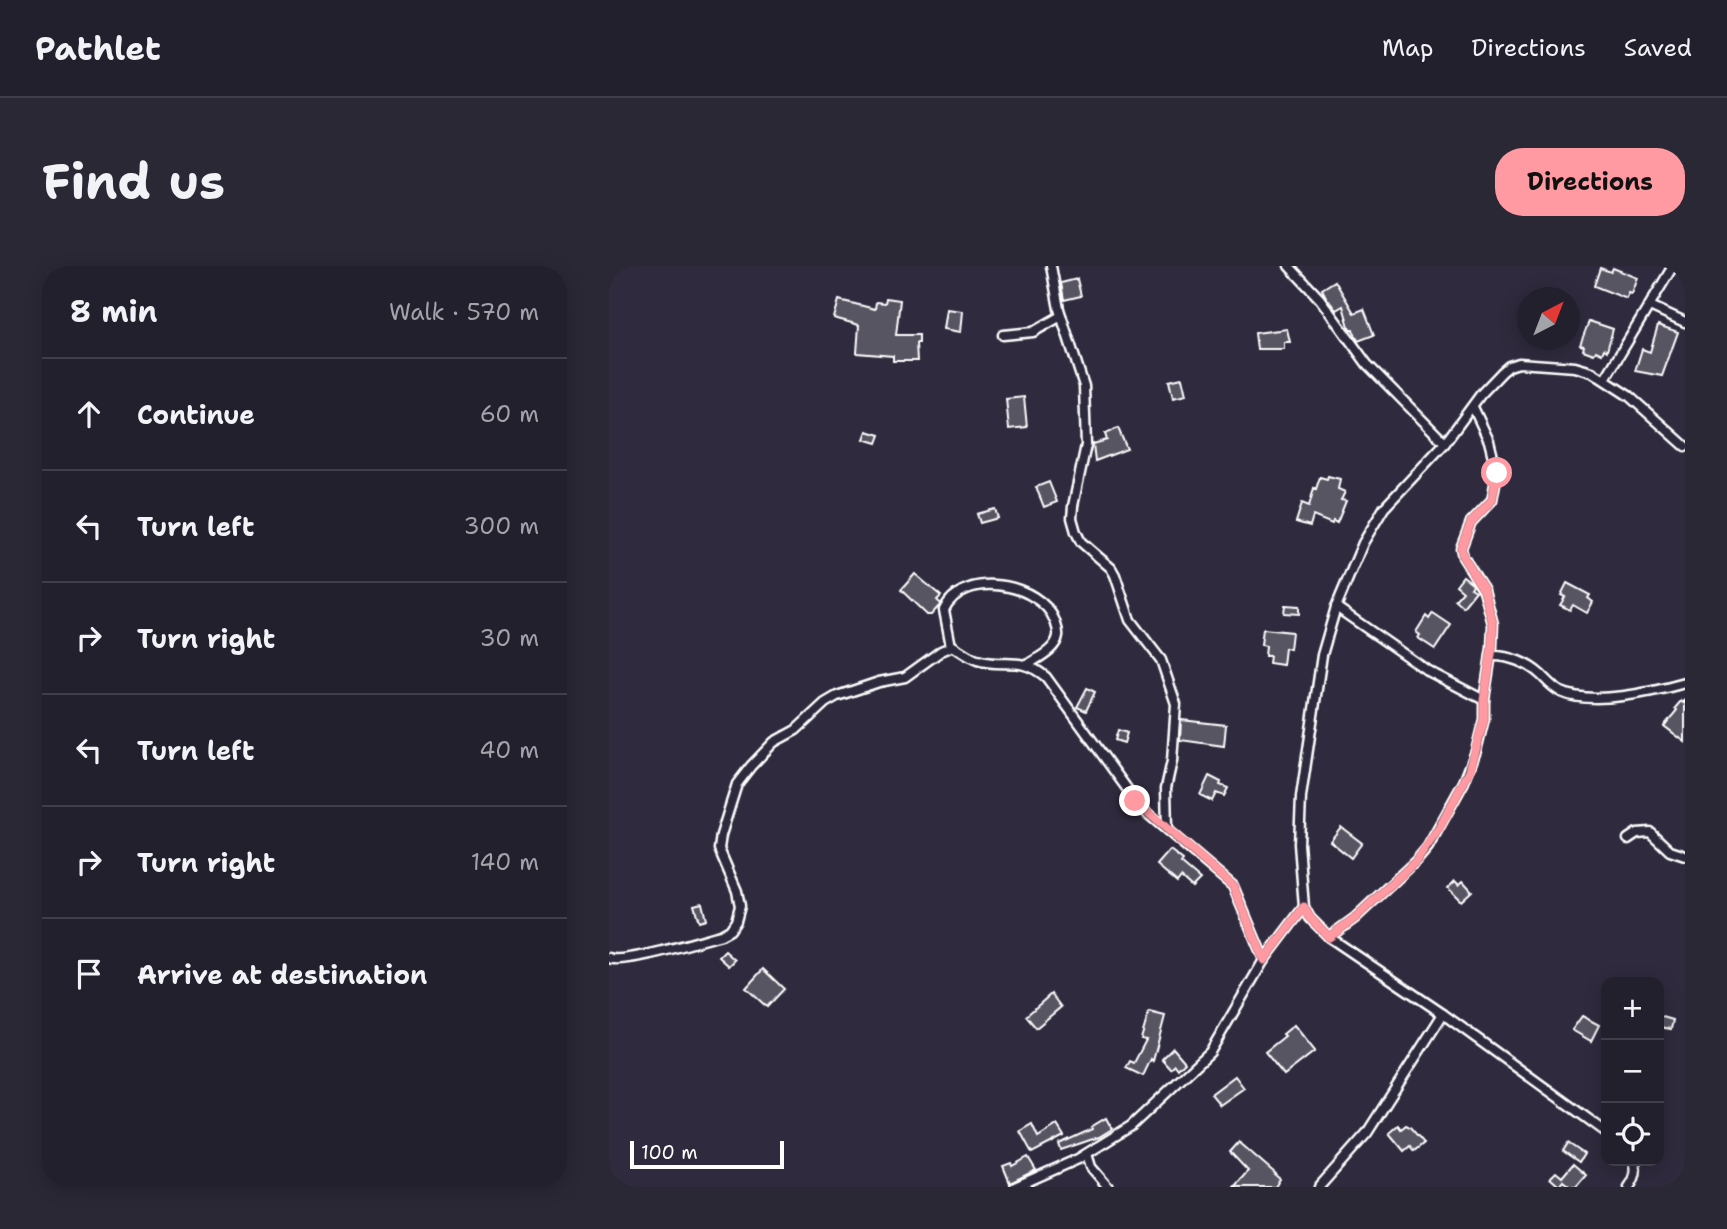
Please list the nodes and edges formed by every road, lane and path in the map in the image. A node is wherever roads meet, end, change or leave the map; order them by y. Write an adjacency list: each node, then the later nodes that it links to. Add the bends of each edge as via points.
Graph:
1 (1051, 266): 5 (street)
2 (1289, 266): 10 (street, via 1320,299 1367,364)
3 (1673, 266): 4 (street)
4 (1650, 306): 6 (street); 8 (street)
5 (1061, 316): 7 (street, via 1033,332); 18 (street, via 1083,386 1086,444 1072,518 1087,549 1115,575 1131,620 1161,660 1176,704 1165,788)
6 (1685, 322)
7 (1003, 335)
8 (1605, 379): 9 (street, via 1575,367 1519,363 1502,372); 11 (street)
9 (1473, 407): 10 (street); 14 (street, via 1495,459 1497,482 1492,500 1468,527 1461,548 1488,601 1493,624)
10 (1445, 443): 12 (street, via 1371,526)
11 (1685, 446)
12 (1336, 607): 17 (street, via 1428,671); 21 (street, via 1318,676 1301,797)
13 (951, 646): 15 (street, via 979,661); 15 (street, via 944,610 955,595 971,587 1018,588 1041,600 1058,628 1054,645); 23 (street, via 905,677 825,703 796,730 774,741 737,784 719,849 740,906 730,930 619,961)
14 (1491, 656): 16 (street, via 1516,660 1556,689 1581,698); 17 (street)
15 (1027, 665): 18 (street, via 1046,677 1141,808)
16 (1685, 683)
17 (1484, 700): 22 (street, via 1484,719 1470,770 1427,847 1355,918)
18 (1167, 829): 24 (street, via 1237,891)
19 (1628, 839): 20 (street, via 1650,832 1670,851)
20 (1685, 856)
21 (1304, 907): 22 (street); 24 (street)
22 (1329, 937): 25 (street)
23 (609, 958)
24 (1264, 960): 27 (street, via 1210,1052 1131,1126)
25 (1443, 1014): 26 (street); 32 (street, via 1367,1133)
26 (1601, 1128)
27 (1087, 1154): 30 (street); 31 (street, via 1091,1167)
28 (1635, 1166): 29 (street)
29 (1634, 1185)
30 (1015, 1187)
31 (1108, 1187)
32 (1318, 1187)

